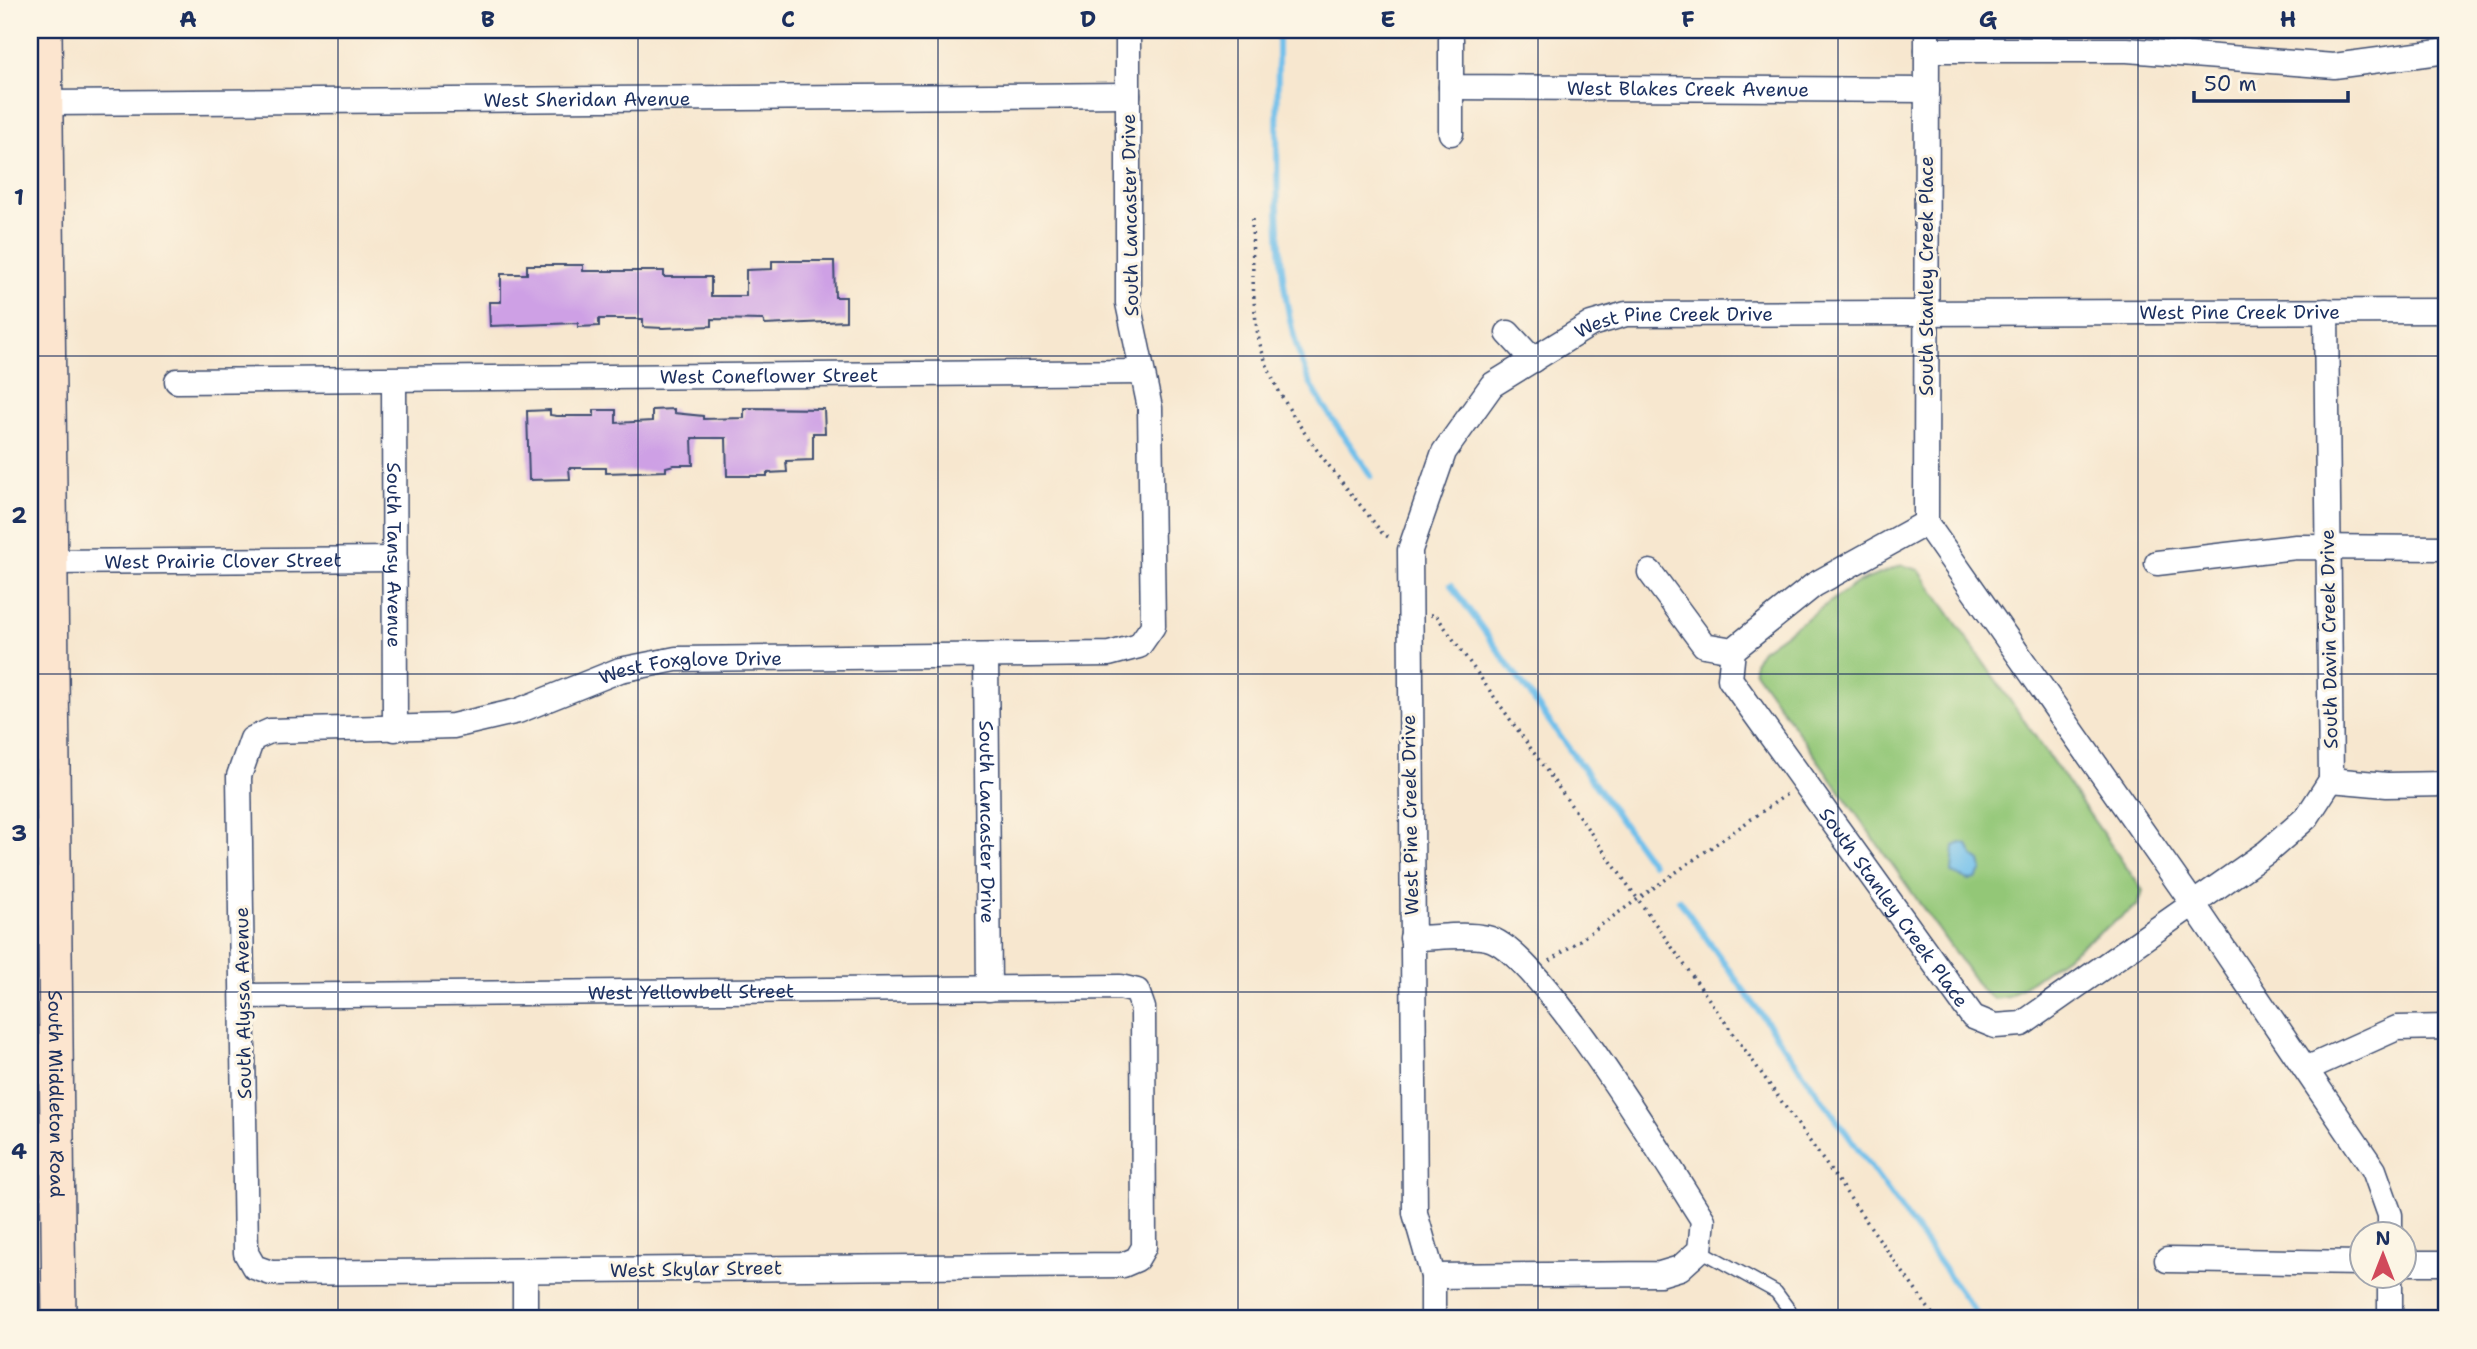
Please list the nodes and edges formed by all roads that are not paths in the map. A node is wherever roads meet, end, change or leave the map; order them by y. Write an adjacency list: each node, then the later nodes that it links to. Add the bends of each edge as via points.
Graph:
1 (45, 30): 9 (main road, South Middleton Road)
2 (1128, 30): 8 (street, South Lancaster Drive)
3 (1451, 39): 6 (street)
4 (1927, 40): 5 (street, via 2334,66); 7 (street, South Stanley Creek Place)
5 (2447, 51)
6 (1451, 87): 7 (street, West Blakes Creek Avenue); 10 (street)
7 (1927, 90): 13 (street, South Stanley Creek Place)
8 (1128, 95): 9 (street, West Sheridan Avenue); 16 (street, South Lancaster Drive, via 1128,303)
9 (40, 106): 23 (main road, South Middleton Road)
10 (1451, 133)
11 (2326, 311): 12 (street, West Pine Creek Drive); 13 (street, West Pine Creek Drive); 20 (street, South Davin Creek Drive)
12 (2447, 311)
13 (1926, 314): 15 (street, West Pine Creek Drive, via 1626,314 1591,324); 19 (street, South Stanley Creek Place)
14 (1508, 333): 15 (street)
15 (1534, 360): 34 (street, West Pine Creek Drive, via 1493,385 1444,452 1409,550)
16 (1141, 372): 17 (street, West Coneflower Street); 26 (street, South Lancaster Drive, via 1150,408 1153,625)
17 (394, 380): 18 (street, West Coneflower Street); 22 (street, South Tansy Avenue)
18 (177, 381)
19 (1926, 523): 27 (street, via 1814,585); 33 (street)
20 (2328, 547): 21 (street); 24 (street); 31 (street, South Davin Creek Drive)
21 (2447, 548)
22 (395, 558): 23 (street, West Prairie Clover Street); 29 (street, South Tansy Avenue)
23 (51, 562): 50 (main road, South Middleton Road)
24 (2157, 563)
25 (1650, 572): 27 (street, via 1704,645)
26 (1139, 646): 28 (street, West Foxglove Drive, via 1109,654)
27 (1734, 650): 33 (street, South Stanley Creek Place, via 1730,679 1973,1017 1995,1026 2022,1024)
28 (986, 656): 29 (street, West Foxglove Drive, via 676,659 620,670 518,711 453,726); 35 (street, South Lancaster Drive)
29 (395, 729): 30 (street, West Foxglove Drive, via 270,731)
30 (252, 739): 36 (street, South Alyssa Avenue, via 239,776)
31 (2331, 779): 32 (street); 33 (street, via 2307,817)
32 (2447, 785)
33 (2194, 905): 38 (street)
34 (1412, 938): 40 (street, West Pine Creek Drive, via 1488,938 1514,951 1534,972 1703,1220); 48 (street, West Pine Creek Drive, via 1415,1213)
35 (989, 989): 36 (street, West Yellowbell Street); 41 (street, West Yellowbell Street, via 1119,987 1137,991 1143,1009 1144,1247)
36 (243, 996): 46 (street, South Alyssa Avenue, via 246,1252)
37 (2447, 1027): 38 (street, via 2397,1028)
38 (2306, 1069): 39 (street, via 2374,1170)
39 (2390, 1220)
40 (1700, 1251): 48 (street, via 1680,1268 1660,1274); 53 (lane, via 1776,1292)
41 (1137, 1259): 47 (street, West Skylar Street, via 1123,1265)
42 (2167, 1261): 43 (street)
43 (2348, 1263)
44 (2418, 1263): 45 (street)
45 (2447, 1263)
46 (254, 1267): 47 (street, West Skylar Street, via 271,1273)
47 (525, 1271): 51 (street)
48 (1433, 1276): 52 (street, West Pine Creek Drive)
49 (2390, 1290): 54 (street)
50 (59, 1319)
51 (525, 1319)
52 (1433, 1319)
53 (1796, 1319)
54 (2390, 1319)

